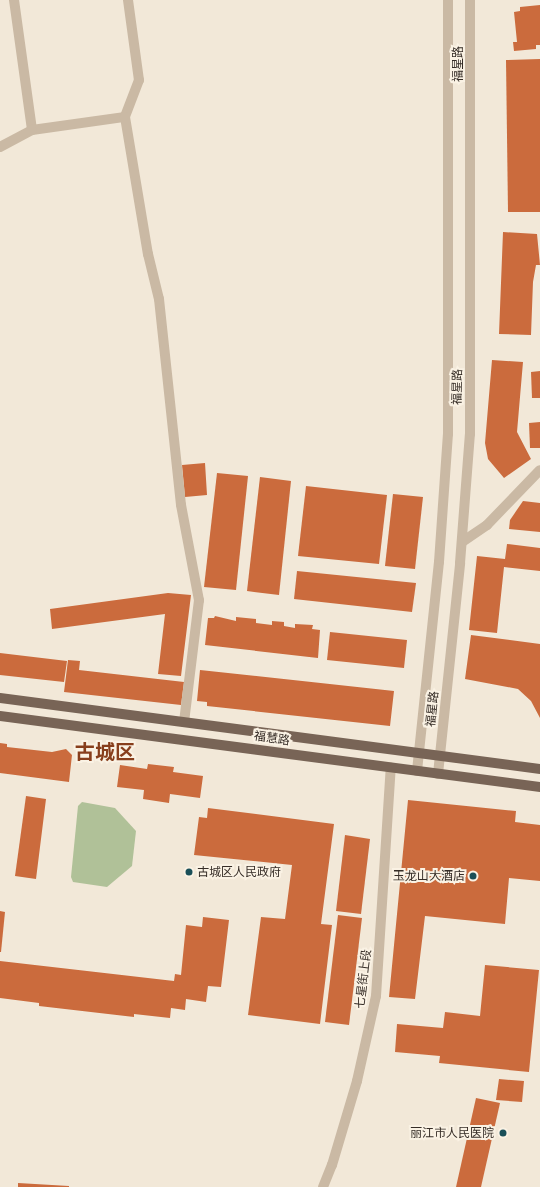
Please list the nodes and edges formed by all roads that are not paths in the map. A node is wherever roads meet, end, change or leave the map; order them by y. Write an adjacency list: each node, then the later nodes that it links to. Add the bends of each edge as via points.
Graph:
1 (14, 0): 6 (street)
2 (128, 0): 5 (street, via 140,80)
3 (448, 0): 13 (street, 福星路, via 448,434)
4 (470, 0): 9 (street, 福星路, via 470,434)
5 (125, 117): 6 (street); 12 (street, via 148,254 159,299 181,504 199,600)
6 (32, 130): 7 (street)
7 (0, 147)
8 (540, 470): 9 (street, via 487,525)
9 (462, 542): 14 (street, 福星路)
10 (0, 698): 12 (main road, 福慧路)
11 (0, 716): 15 (main road, 福慧路)
12 (184, 722): 13 (main road, 福慧路)
13 (419, 753): 14 (main road, 福慧路); 17 (street, 福星路)
14 (440, 756): 16 (main road, 福慧路); 18 (street, 福星路)
15 (391, 767): 17 (main road, 福慧路); 20 (street, 七星街上段, via 376,996 357,1081)
16 (540, 770)
17 (417, 771): 18 (main road, 福慧路)
18 (438, 774): 19 (main road, 福慧路)
19 (540, 788)
20 (323, 1187)

